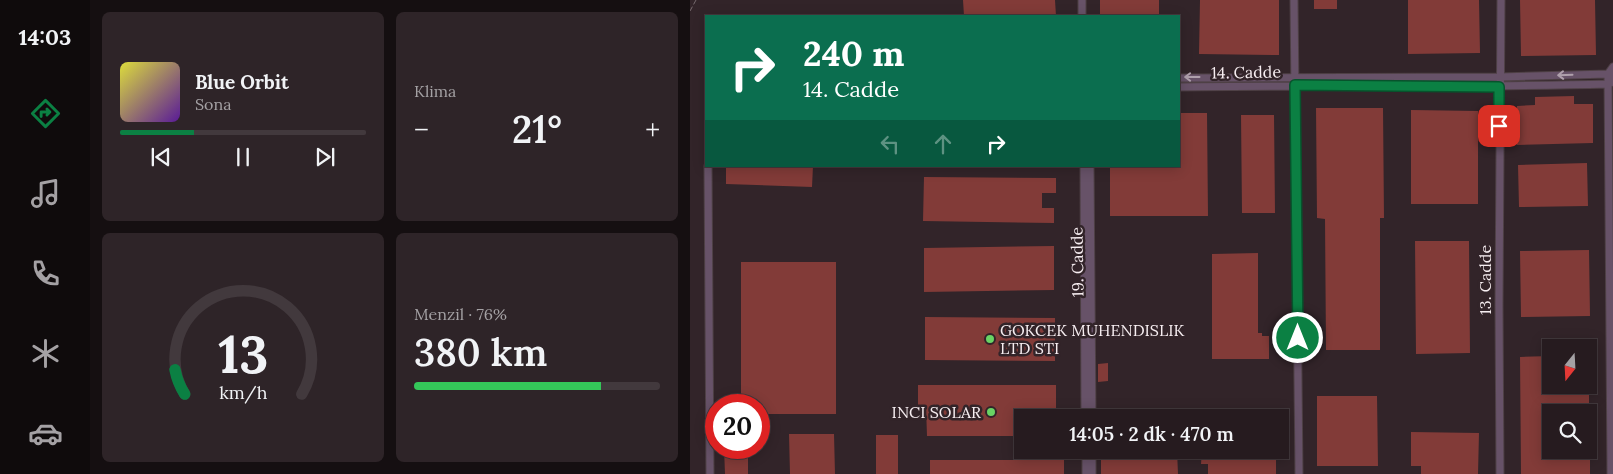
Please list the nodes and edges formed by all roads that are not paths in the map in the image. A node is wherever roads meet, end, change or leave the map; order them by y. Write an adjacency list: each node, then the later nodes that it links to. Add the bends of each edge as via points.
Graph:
1 (1082, 0): 4 (lane)
2 (1294, 0): 6 (lane)
3 (1501, 0): 7 (lane, 13. Cadde)
4 (1082, 15)
5 (1611, 72): 7 (lane, one-way to 7); 9 (lane)
6 (1295, 77): 7 (lane); 8 (lane, one-way to 8); 10 (lane)
7 (1500, 77): 12 (lane, 13. Cadde)
8 (1180, 78)
9 (1611, 83): 12 (lane, 14. Cadde); 25 (lane)
10 (1295, 85): 11 (lane, 14. Cadde); 12 (lane, 14. Cadde); 23 (lane)
11 (1180, 87)
12 (1499, 87): 24 (lane, 13. Cadde)
13 (708, 167): 20 (lane)
14 (1084, 167): 16 (lane, 19. Cadde)
15 (1090, 167): 17 (lane, 19. Cadde)
16 (1085, 409)
17 (1092, 409)
18 (1086, 459): 21 (lane)
19 (1092, 459): 22 (lane)
20 (710, 474)
21 (1086, 474)
22 (1092, 474)
23 (1299, 474)
24 (1500, 474)
25 (1611, 474)

